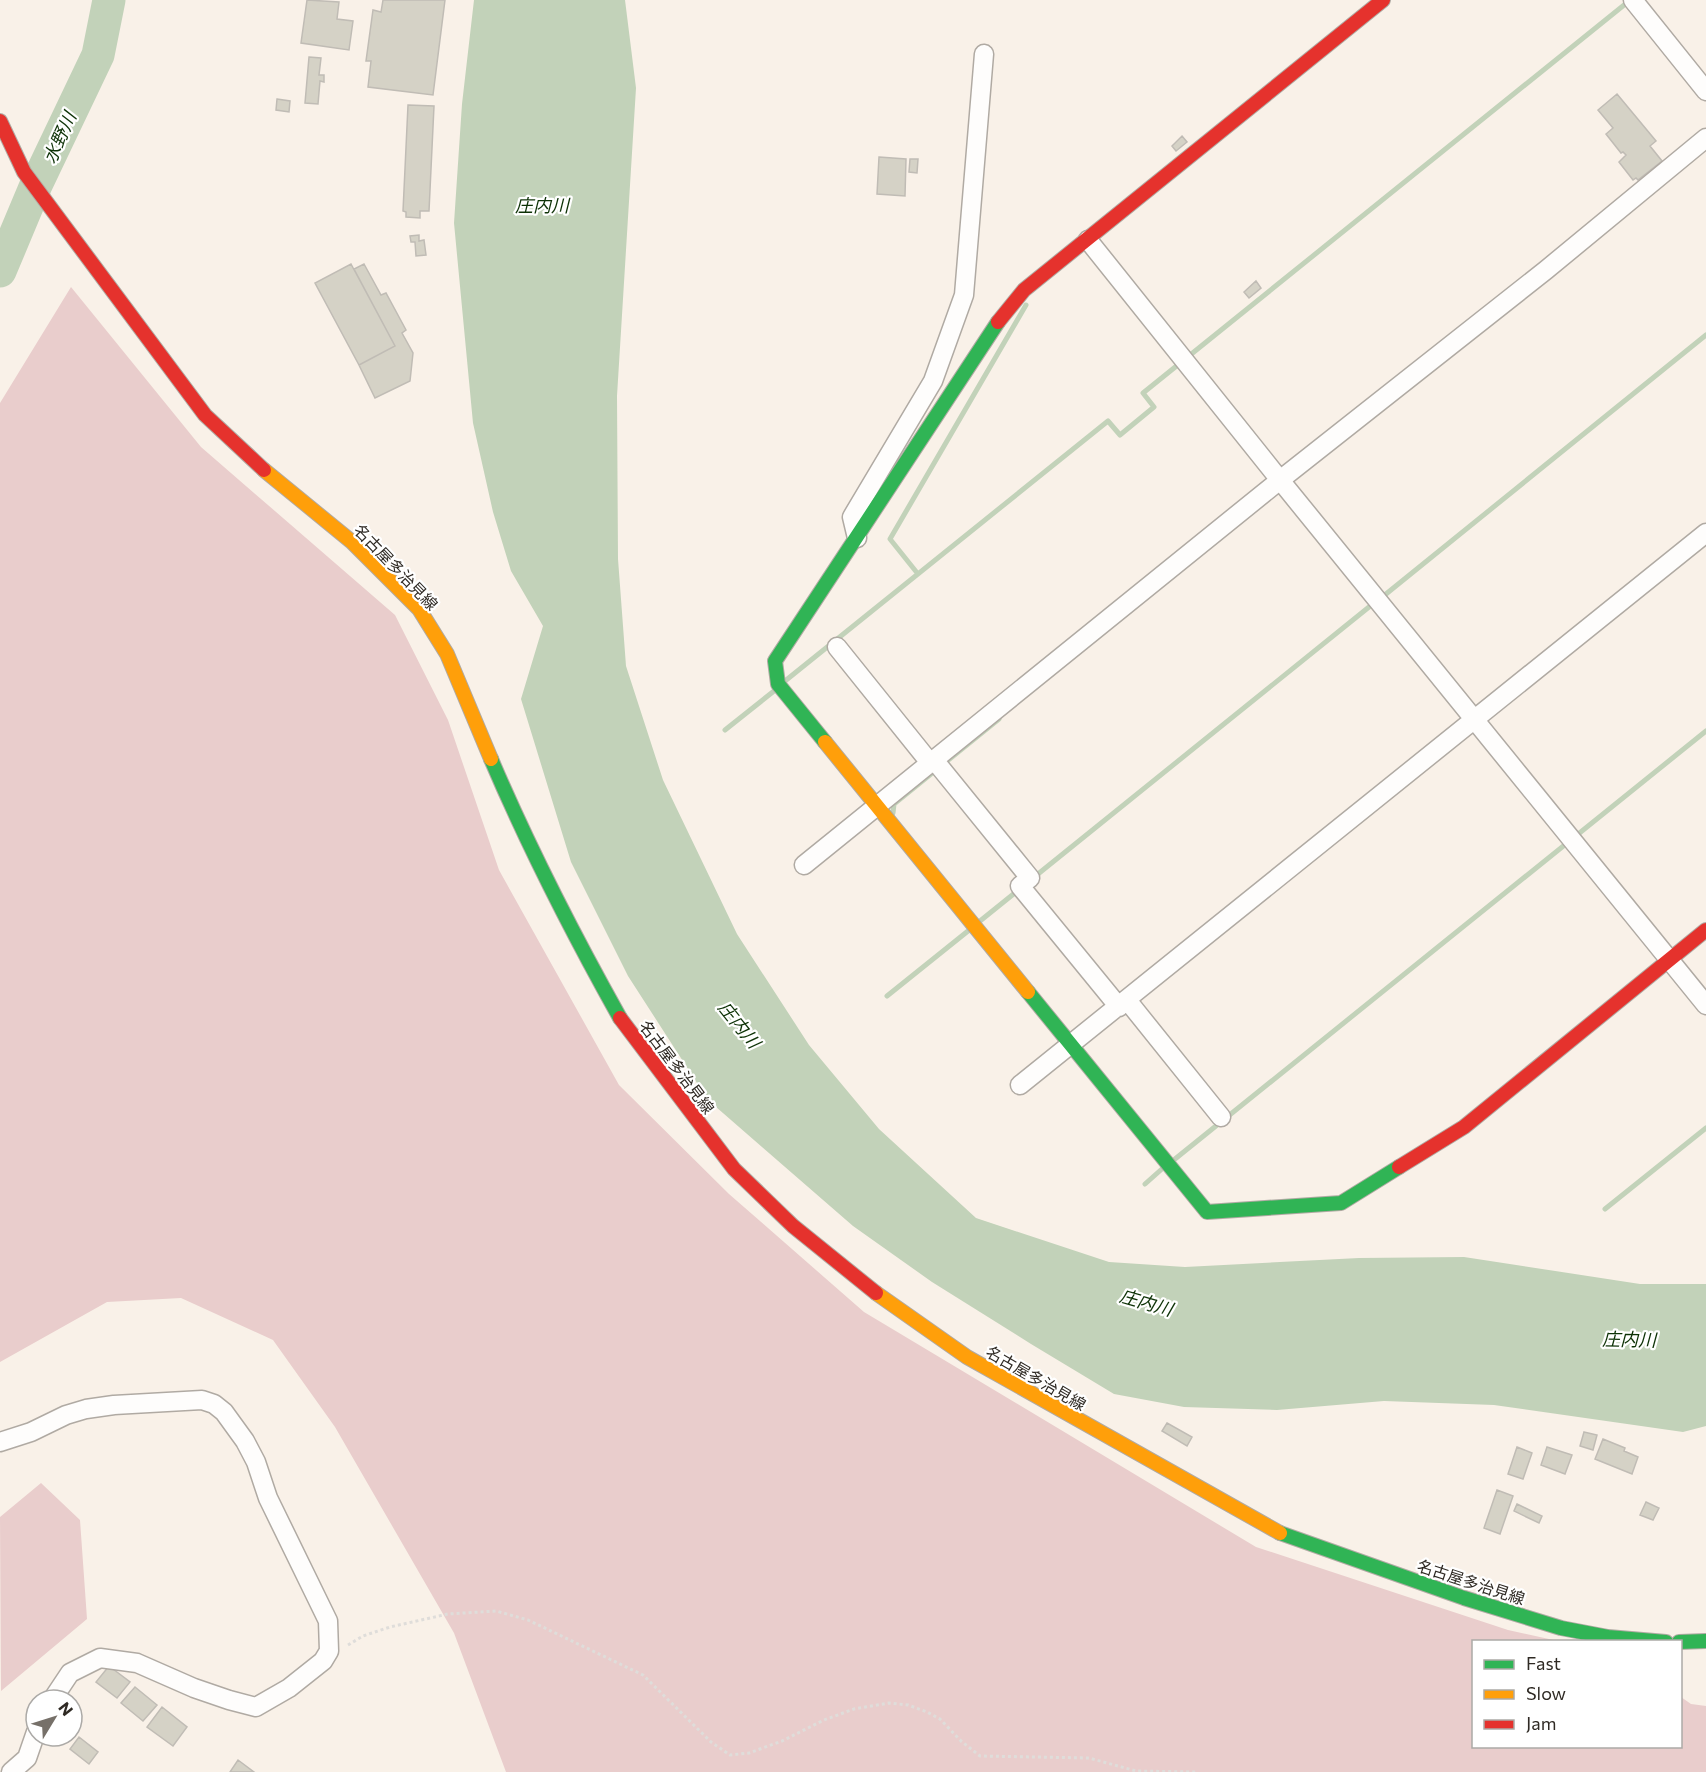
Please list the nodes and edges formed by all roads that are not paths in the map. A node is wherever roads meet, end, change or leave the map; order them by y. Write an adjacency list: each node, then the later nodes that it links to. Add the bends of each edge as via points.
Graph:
1 (1383, 0): 7 (main road)
2 (1633, 0): 4 (street)
3 (984, 54): 10 (street, via 964,295 933,381 852,517)
4 (1706, 91)
5 (0, 121): 24 (main road, 名古屋多治見線, via 24,172 205,415 251,459 352,542 419,609 447,654 511,805 625,1026 734,1169 794,1226 879,1296 967,1357 1274,1531 1561,1628)
6 (1706, 138): 8 (street)
7 (1088, 240): 8 (street); 10 (main road, via 1024,290 1005,311)
8 (1280, 480): 12 (street); 13 (street)
9 (1706, 533): 12 (street)
10 (857, 538): 14 (main road, via 775,661 778,684)
11 (837, 647): 13 (street)
12 (1475, 719): 17 (street); 18 (street)
13 (933, 762): 14 (street); 18 (street, via 1030,878 1020,886)
14 (878, 807): 15 (street); 20 (main road)
15 (804, 865)
16 (1706, 930): 17 (main road)
17 (1670, 960): 19 (street); 20 (main road, via 1464,1127 1341,1203 1207,1212)
18 (1123, 1003): 20 (street); 22 (street)
19 (1706, 1005)
20 (1071, 1046): 21 (street)
21 (1020, 1086)
22 (1221, 1117)
23 (0, 1442): 27 (street, via 86,1409 202,1400 214,1404 245,1441 328,1621 329,1651 323,1661 289,1688 256,1707 229,1701 137,1663 100,1658 70,1673)
24 (1652, 1640)
25 (1682, 1641): 26 (main road)
26 (1706, 1641)
27 (60, 1688)
28 (30, 1748): 29 (street, via 27,1758)
29 (11, 1772)

